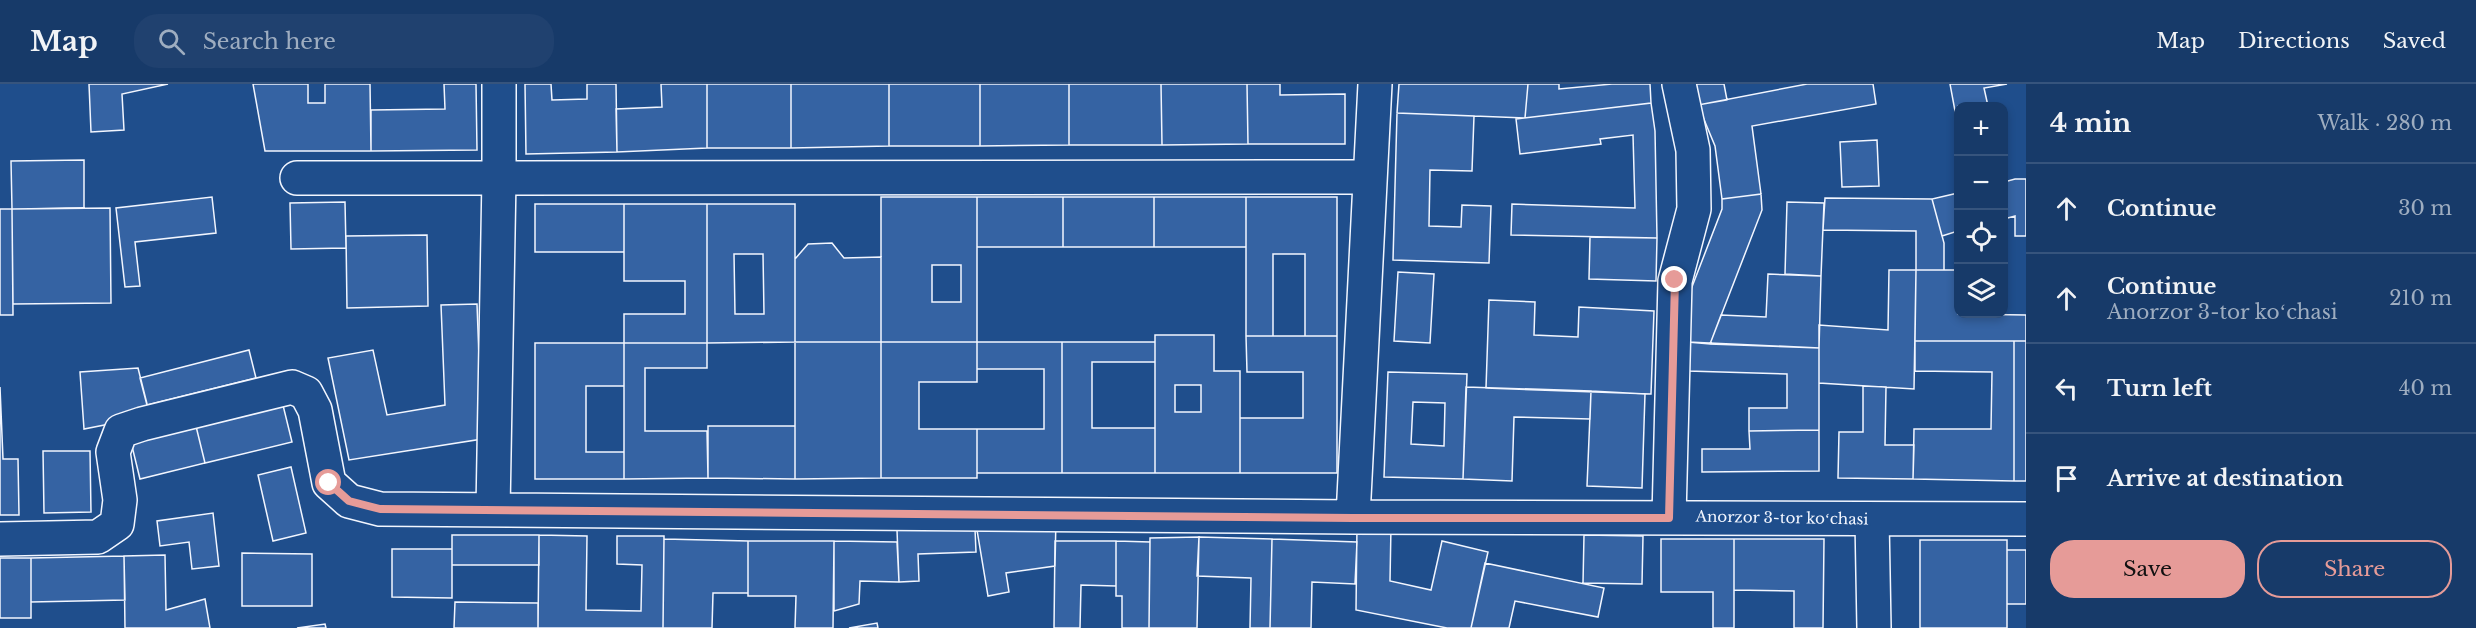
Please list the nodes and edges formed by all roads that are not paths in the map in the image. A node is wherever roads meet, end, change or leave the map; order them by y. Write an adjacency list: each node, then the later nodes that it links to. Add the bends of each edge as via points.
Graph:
1 (499, 84): 6 (street)
2 (1375, 84): 4 (street)
3 (1679, 84): 9 (street, via 1693,150 1694,209 1675,280)
4 (1370, 177): 6 (street); 8 (street)
5 (297, 178): 6 (street)
6 (500, 178): 7 (street)
7 (494, 510): 8 (street, Anorzor 3-tor koʻchasi); 12 (street, Anorzor 3-tor koʻchasi, via 380,509 349,501 329,483 315,410 306,393 292,387 121,431 113,452 120,500 117,524 98,537)
8 (1353, 518): 9 (street, Anorzor 3-tor koʻchasi)
9 (1669, 518): 10 (street, Anorzor 3-tor koʻchasi)
10 (1872, 519): 11 (street, Anorzor 3-tor koʻchasi); 13 (street)
11 (2026, 519)
12 (0, 539)
13 (1874, 628)

